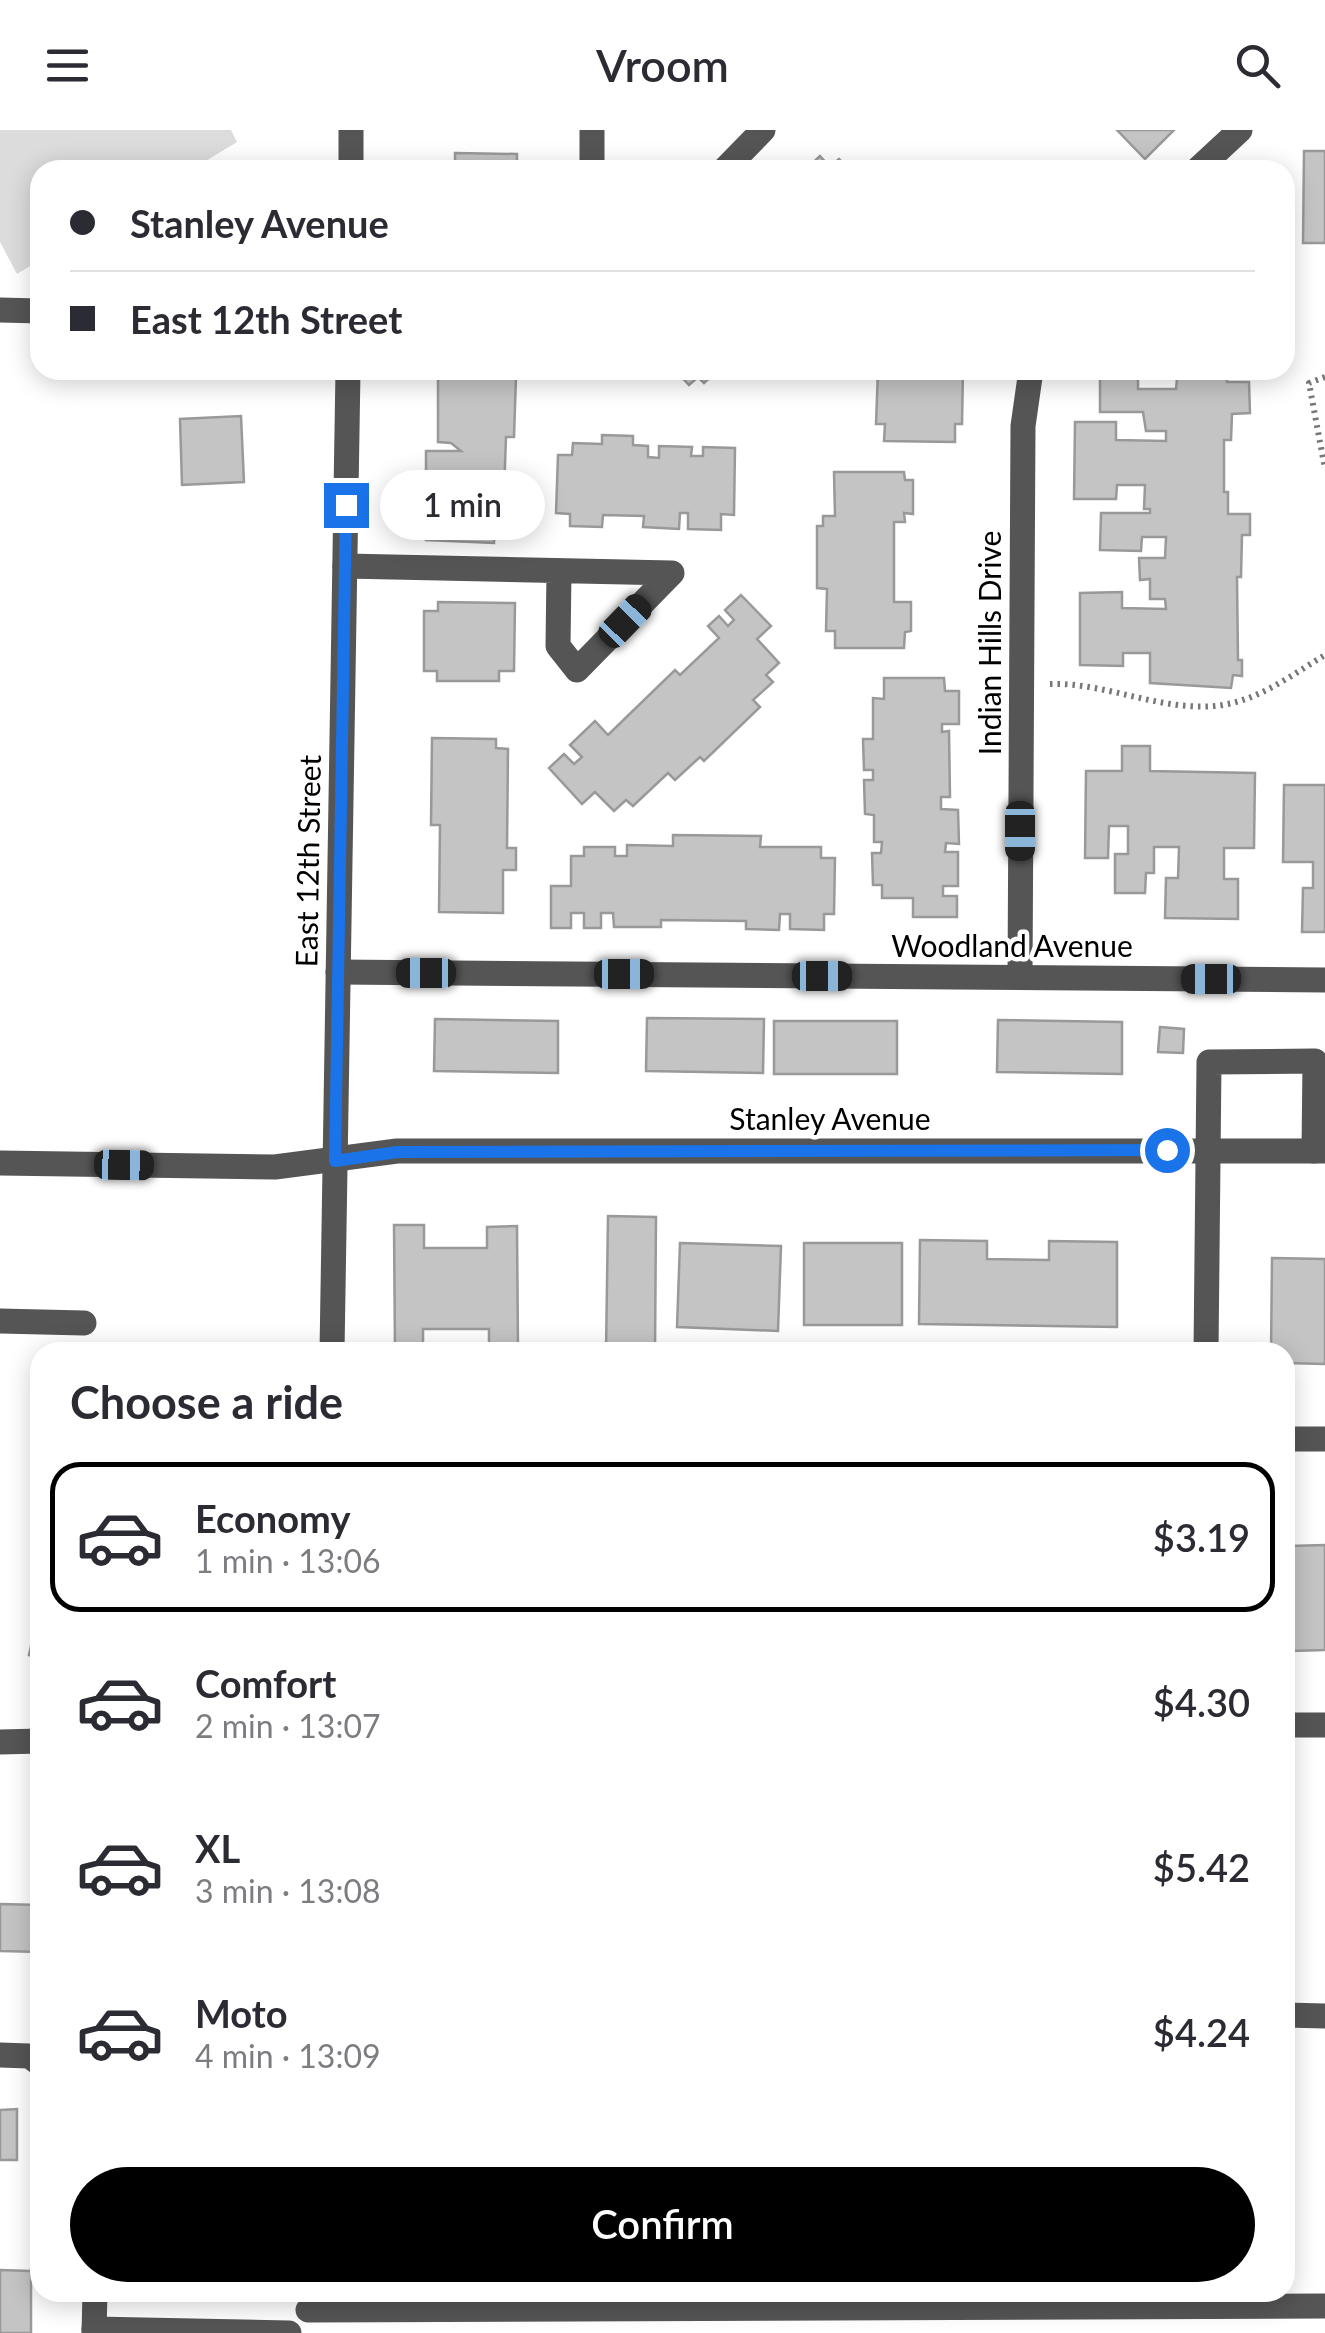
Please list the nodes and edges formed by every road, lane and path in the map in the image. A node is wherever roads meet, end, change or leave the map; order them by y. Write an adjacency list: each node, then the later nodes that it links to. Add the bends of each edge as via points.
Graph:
1 (351, 130): 5 (street)
2 (592, 130): 6 (street)
3 (763, 130): 7 (street)
4 (1240, 130): 8 (street)
5 (350, 160)
6 (592, 160)
7 (734, 160)
8 (1208, 160)
9 (0, 310): 10 (street)
10 (30, 311)
11 (1325, 377): 14 (path, via 1309,383)
12 (348, 380): 15 (street, East 12th Street)
13 (1030, 380): 18 (street, Indian Hills Drive)
14 (1325, 469)
15 (344, 566): 16 (street); 19 (street, East 12th Street)
16 (558, 571): 16 (street, via 578,571 672,573 578,670 558,646)
17 (1325, 655): 18 (path, via 1228,704 1188,706 1075,683)
18 (1021, 685): 20 (street, Indian Hills Drive)
19 (338, 972): 20 (street, Woodland Avenue); 24 (street, East 12th Street)
20 (1020, 977): 21 (street, Woodland Avenue)
21 (1325, 980)
22 (1207, 1150): 23 (street, Stanley Avenue); 23 (street, via 1209,1062 1315,1061); 24 (street, Stanley Avenue, via 397,1152); 29 (street)
23 (1320, 1150)
24 (335, 1161): 25 (street, Stanley Avenue, via 275,1168); 28 (street, East 12th Street)
25 (0, 1163)
26 (0, 1321): 27 (street)
27 (84, 1324)
28 (332, 1342)
29 (1206, 1342)
30 (1295, 1439): 31 (street)
31 (1325, 1439)
32 (1295, 1724): 33 (street)
33 (1325, 1724)
34 (30, 1741): 35 (street)
35 (0, 1742)
36 (1295, 2015): 37 (street)
37 (1325, 2016)
38 (0, 2055): 39 (street)
39 (30, 2057)
40 (94, 2302): 45 (street)
41 (1005, 2302): 44 (street)
42 (1262, 2302): 43 (street)
43 (1325, 2306)
44 (308, 2312)
45 (94, 2331): 46 (street)
46 (290, 2333)

